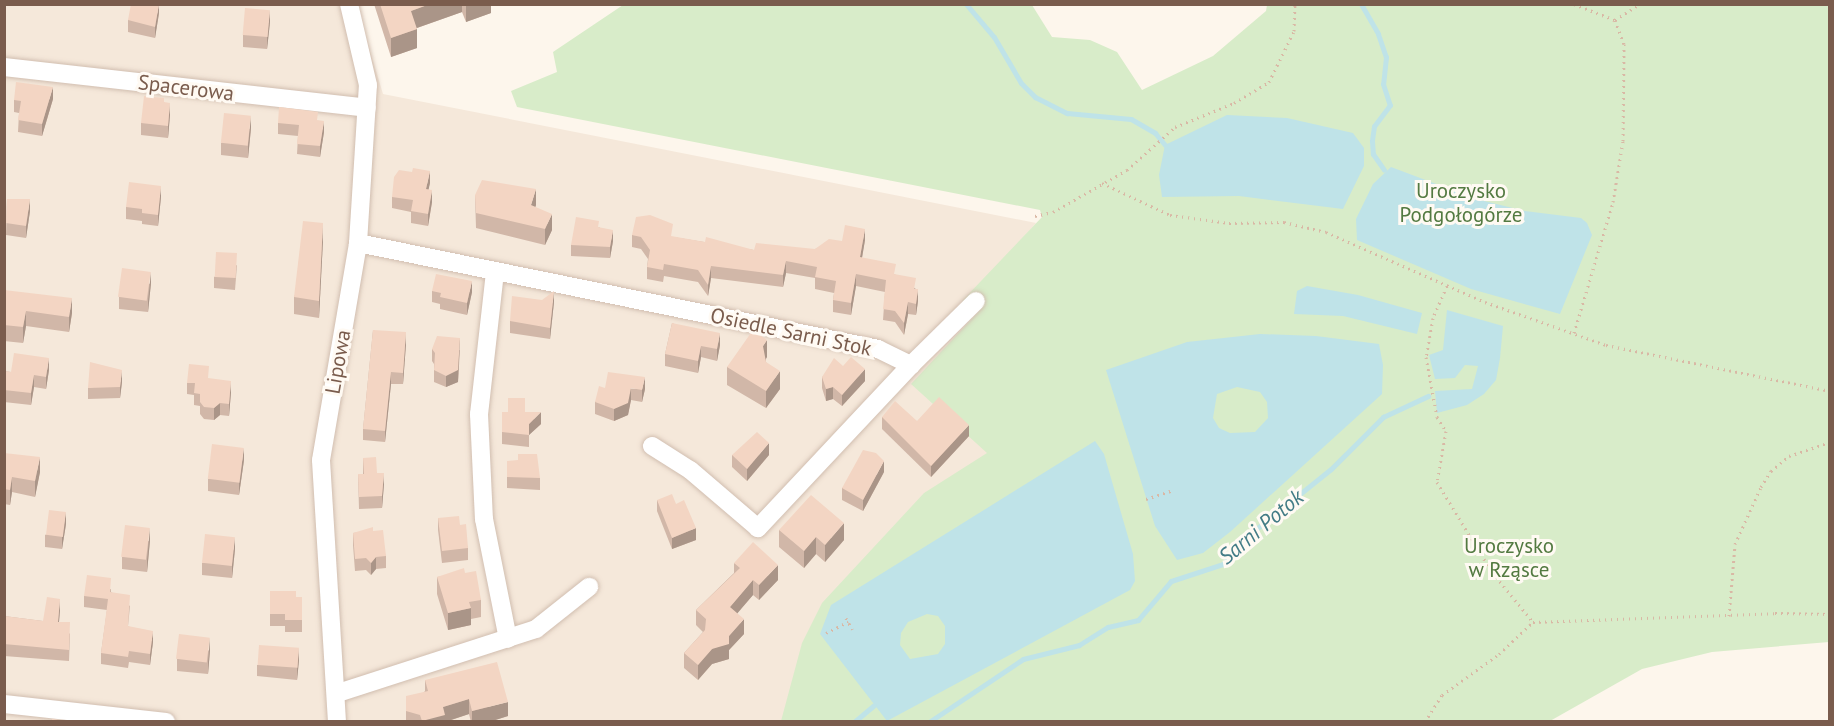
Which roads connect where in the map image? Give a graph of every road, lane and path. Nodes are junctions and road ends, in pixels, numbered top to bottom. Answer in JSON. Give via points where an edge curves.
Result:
{"nodes":[{"id":1,"x":349,"y":4,"type":"edge"},
{"id":2,"x":1295,"y":4,"type":"edge"},
{"id":3,"x":1575,"y":4,"type":"edge"},
{"id":4,"x":1640,"y":4,"type":"edge"},
{"id":5,"x":1615,"y":20,"type":"junction"},
{"id":6,"x":4,"y":67,"type":"edge"},
{"id":7,"x":367,"y":108,"type":"junction"},
{"id":8,"x":1102,"y":183,"type":"junction"},
{"id":9,"x":1035,"y":216,"type":"dead end"},
{"id":10,"x":358,"y":243,"type":"junction"},
{"id":11,"x":495,"y":272,"type":"junction"},
{"id":12,"x":1447,"y":286,"type":"junction"},
{"id":13,"x":976,"y":301,"type":"dead end"},
{"id":14,"x":1574,"y":333,"type":"junction"},
{"id":15,"x":911,"y":364,"type":"junction"},
{"id":16,"x":1830,"y":391,"type":"edge"},
{"id":17,"x":1830,"y":442,"type":"edge"},
{"id":18,"x":652,"y":446,"type":"dead end"},
{"id":19,"x":1174,"y":490,"type":"dead end"},
{"id":20,"x":1146,"y":499,"type":"dead end"},
{"id":21,"x":589,"y":587,"type":"dead end"},
{"id":22,"x":1830,"y":614,"type":"edge"},
{"id":23,"x":1729,"y":616,"type":"junction"},
{"id":24,"x":1533,"y":622,"type":"junction"},
{"id":25,"x":852,"y":629,"type":"dead end"},
{"id":26,"x":826,"y":633,"type":"dead end"},
{"id":27,"x":508,"y":639,"type":"junction"},
{"id":28,"x":338,"y":693,"type":"junction"},
{"id":29,"x":4,"y":704,"type":"edge"},
{"id":30,"x":166,"y":722,"type":"edge"},
{"id":31,"x":337,"y":722,"type":"edge"},
{"id":32,"x":1425,"y":722,"type":"edge"}],
"edges":[{"from":1,"to":7,"type":"street","name":"Lipowa","via":[[368,85]]},
{"from":2,"to":8,"type":"path","via":[[1294,31],[1269,82],[1175,127],[1127,170]]},
{"from":3,"to":5,"type":"path"},
{"from":4,"to":5,"type":"path"},
{"from":5,"to":14,"type":"path","via":[[1624,44],[1623,141],[1613,202]]},
{"from":6,"to":7,"type":"street","name":"Spacerowa"},
{"from":7,"to":10,"type":"street","name":"Lipowa"},
{"from":8,"to":9,"type":"path","via":[[1053,212]]},
{"from":8,"to":12,"type":"path","via":[[1170,215],[1229,223],[1284,222],[1326,232]]},
{"from":10,"to":11,"type":"street","name":"Osiedle Sarni Stok"},
{"from":10,"to":28,"type":"street","name":"Lipowa","via":[[321,460]]},
{"from":11,"to":15,"type":"street","name":"Osiedle Sarni Stok","via":[[878,349]]},
{"from":11,"to":27,"type":"street","via":[[479,414],[484,519]]},
{"from":12,"to":14,"type":"path"},
{"from":12,"to":24,"type":"path","via":[[1433,318],[1426,357],[1437,417],[1446,431],[1437,482],[1482,558]]},
{"from":13,"to":15,"type":"street"},
{"from":14,"to":16,"type":"path","via":[[1606,345]]},
{"from":15,"to":18,"type":"street","via":[[758,528],[690,471]]},
{"from":17,"to":23,"type":"path","via":[[1790,456],[1771,471],[1761,487],[1736,544]]},
{"from":19,"to":20,"type":"path"},
{"from":21,"to":27,"type":"street","via":[[536,629]]},
{"from":22,"to":23,"type":"path"},
{"from":23,"to":24,"type":"path"},
{"from":24,"to":32,"type":"path","via":[[1499,654],[1442,695]]},
{"from":25,"to":26,"type":"path","via":[[847,620]]},
{"from":27,"to":28,"type":"street"},
{"from":28,"to":31,"type":"street","name":"Lipowa"},
{"from":29,"to":30,"type":"street"}]}
